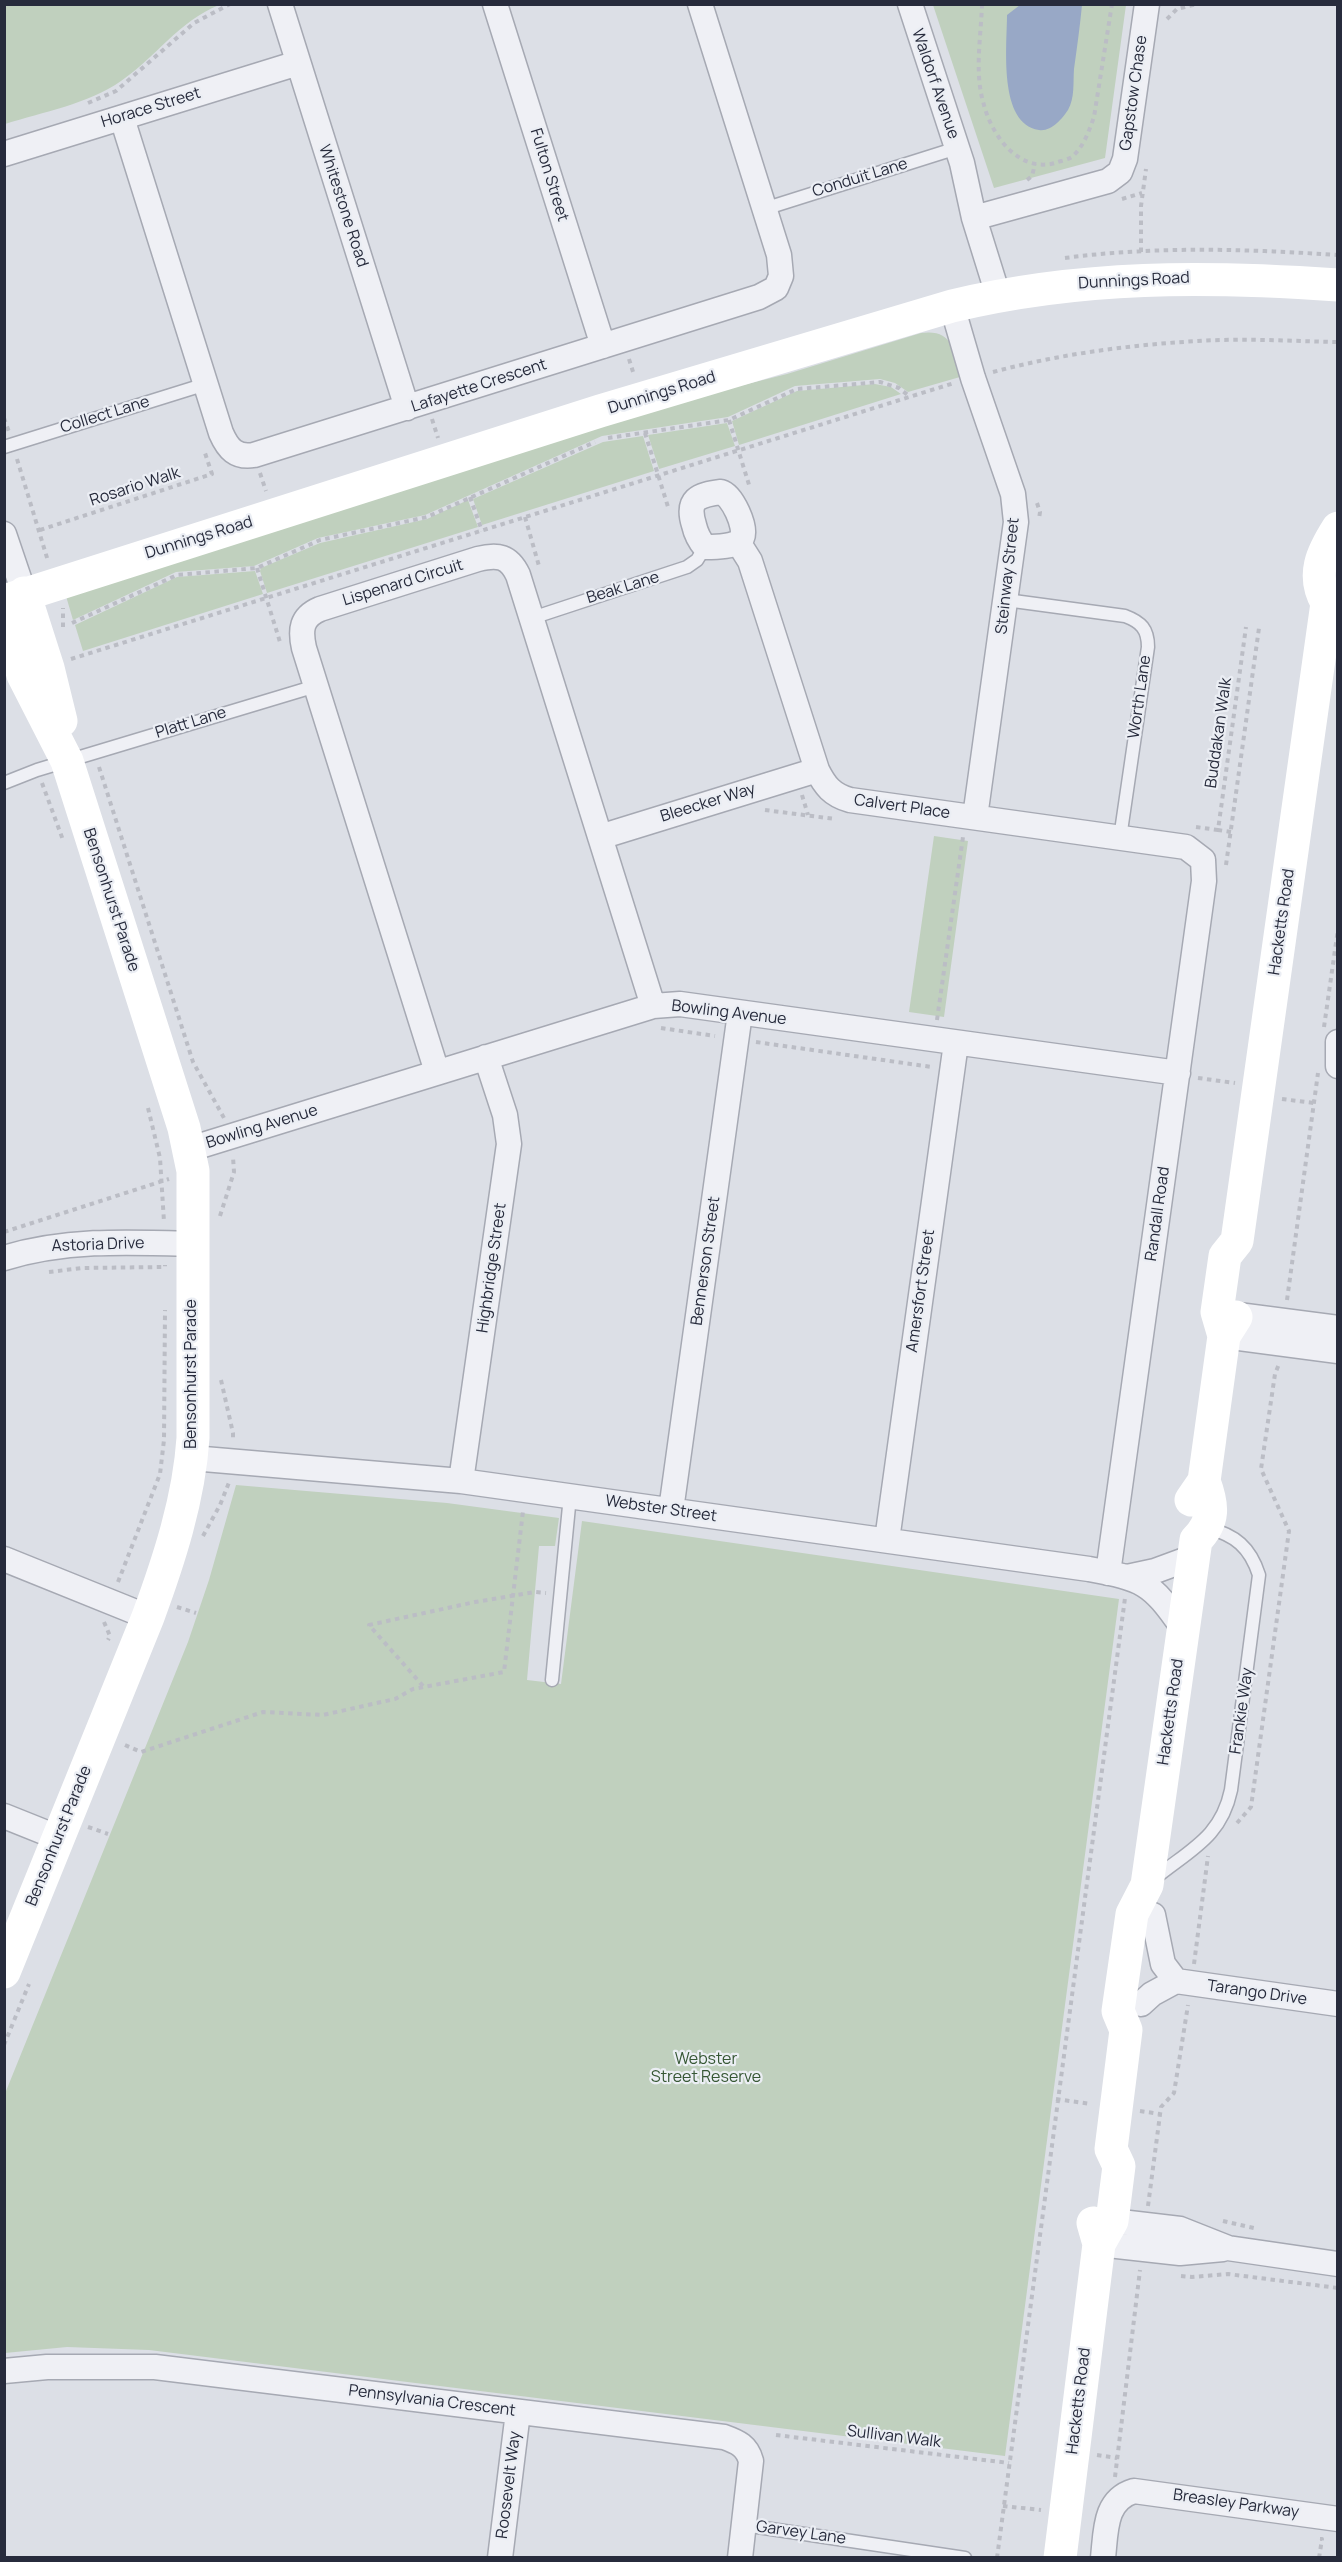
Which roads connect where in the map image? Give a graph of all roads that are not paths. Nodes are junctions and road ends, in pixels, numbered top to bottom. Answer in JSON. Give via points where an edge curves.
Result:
{"nodes":[{"id":1,"x":280,"y":4,"type":"edge"},
{"id":2,"x":495,"y":4,"type":"edge"},
{"id":3,"x":700,"y":4,"type":"edge"},
{"id":4,"x":910,"y":4,"type":"edge"},
{"id":5,"x":1147,"y":4,"type":"edge"},
{"id":6,"x":298,"y":63,"type":"junction"},
{"id":7,"x":122,"y":118,"type":"junction"},
{"id":8,"x":4,"y":154,"type":"edge"},
{"id":9,"x":960,"y":155,"type":"junction"},
{"id":10,"x":764,"y":209,"type":"junction"},
{"id":11,"x":981,"y":216,"type":"junction"},
{"id":12,"x":1338,"y":285,"type":"edge"},
{"id":13,"x":1006,"y":294,"type":"junction"},
{"id":14,"x":952,"y":306,"type":"junction"},
{"id":15,"x":603,"y":346,"type":"junction"},
{"id":16,"x":206,"y":384,"type":"junction"},
{"id":17,"x":407,"y":408,"type":"junction"},
{"id":18,"x":8,"y":446,"type":"edge"},
{"id":19,"x":1338,"y":528,"type":"edge"},
{"id":20,"x":4,"y":534,"type":"edge"},
{"id":21,"x":738,"y":542,"type":"junction"},
{"id":22,"x":705,"y":547,"type":"junction"},
{"id":23,"x":1006,"y":600,"type":"junction"},
{"id":24,"x":11,"y":601,"type":"edge"},
{"id":25,"x":1334,"y":601,"type":"edge"},
{"id":26,"x":532,"y":618,"type":"junction"},
{"id":27,"x":316,"y":686,"type":"junction"},
{"id":28,"x":66,"y":761,"type":"junction"},
{"id":29,"x":806,"y":772,"type":"junction"},
{"id":30,"x":4,"y":783,"type":"edge"},
{"id":31,"x":967,"y":827,"type":"junction"},
{"id":32,"x":600,"y":837,"type":"junction"},
{"id":33,"x":1120,"y":838,"type":"junction"},
{"id":34,"x":1201,"y":857,"type":"joint"},
{"id":35,"x":741,"y":1013,"type":"junction"},
{"id":36,"x":653,"y":1016,"type":"junction"},
{"id":37,"x":945,"y":1041,"type":"junction"},
{"id":38,"x":1338,"y":1042,"type":"edge"},
{"id":39,"x":486,"y":1057,"type":"junction"},
{"id":40,"x":1338,"y":1066,"type":"edge"},
{"id":41,"x":437,"y":1072,"type":"junction"},
{"id":42,"x":1178,"y":1073,"type":"junction"},
{"id":43,"x":192,"y":1160,"type":"junction"},
{"id":44,"x":193,"y":1238,"type":"junction"},
{"id":45,"x":4,"y":1258,"type":"edge"},
{"id":46,"x":1226,"y":1321,"type":"junction"},
{"id":47,"x":1338,"y":1328,"type":"edge"},
{"id":48,"x":1338,"y":1351,"type":"edge"},
{"id":49,"x":192,"y":1458,"type":"junction"},
{"id":50,"x":461,"y":1481,"type":"junction"},
{"id":51,"x":570,"y":1496,"type":"junction"},
{"id":52,"x":671,"y":1510,"type":"junction"},
{"id":53,"x":886,"y":1540,"type":"junction"},
{"id":54,"x":1199,"y":1542,"type":"junction"},
{"id":55,"x":4,"y":1559,"type":"edge"},
{"id":56,"x":1118,"y":1575,"type":"junction"},
{"id":57,"x":148,"y":1617,"type":"junction"},
{"id":58,"x":1182,"y":1627,"type":"junction"},
{"id":59,"x":552,"y":1680,"type":"dead end"},
{"id":60,"x":4,"y":1816,"type":"edge"},
{"id":61,"x":59,"y":1838,"type":"junction"},
{"id":62,"x":1150,"y":1900,"type":"junction"},
{"id":63,"x":4,"y":1972,"type":"edge"},
{"id":64,"x":1176,"y":1981,"type":"junction"},
{"id":65,"x":1338,"y":2004,"type":"edge"},
{"id":66,"x":1134,"y":2017,"type":"junction"},
{"id":67,"x":1101,"y":2228,"type":"junction"},
{"id":68,"x":1338,"y":2264,"type":"edge"},
{"id":69,"x":4,"y":2372,"type":"edge"},
{"id":70,"x":518,"y":2412,"type":"junction"},
{"id":71,"x":1338,"y":2519,"type":"edge"},
{"id":72,"x":744,"y":2526,"type":"junction"},
{"id":73,"x":500,"y":2558,"type":"edge"},
{"id":74,"x":740,"y":2558,"type":"edge"},
{"id":75,"x":966,"y":2558,"type":"edge"},
{"id":76,"x":1060,"y":2558,"type":"edge"},
{"id":77,"x":1103,"y":2558,"type":"edge"}],
"edges":[{"from":1,"to":6,"type":"street","name":"Whitestone Road"},
{"from":2,"to":15,"type":"street","name":"Fulton Street"},
{"from":3,"to":10,"type":"street","name":"Lafayette Crescent"},
{"from":4,"to":9,"type":"street","name":"Waldorf Avenue"},
{"from":5,"to":11,"type":"street","name":"Gapstow Chase","via":[[1120,172],[1108,181]]},
{"from":6,"to":7,"type":"street","name":"Horace Street"},
{"from":6,"to":17,"type":"street","name":"Whitestone Road"},
{"from":7,"to":8,"type":"street","name":"Horace Street"},
{"from":7,"to":16,"type":"street","name":"Lafayette Crescent"},
{"from":9,"to":10,"type":"lane","name":"Conduit Lane"},
{"from":9,"to":11,"type":"street","name":"Waldorf Avenue"},
{"from":10,"to":15,"type":"street","name":"Lafayette Crescent","via":[[782,266],[776,288],[759,297]]},
{"from":11,"to":13,"type":"street","name":"Waldorf Avenue"},
{"from":12,"to":13,"type":"street","name":"Dunnings Road","via":[[1164,278],[1079,283]]},
{"from":13,"to":14,"type":"street","name":"Dunnings Road"},
{"from":14,"to":23,"type":"street","name":"Steinway Street","via":[[970,382],[1015,508],[1016,529]]},
{"from":14,"to":24,"type":"street","name":"Dunnings Road","via":[[600,411],[60,597]]},
{"from":15,"to":17,"type":"street","name":"Lafayette Crescent"},
{"from":16,"to":17,"type":"street","name":"Lafayette Crescent","via":[[225,442],[240,456]]},
{"from":16,"to":18,"type":"lane","name":"Collect Lane"},
{"from":19,"to":25,"type":"street","name":"Hacketts Road","via":[[1323,551],[1318,588]]},
{"from":20,"to":24,"type":"street","name":"Bensonhurst Parade"},
{"from":21,"to":22,"type":"street"},
{"from":21,"to":22,"type":"street","name":"Calvert Place","via":[[743,530],[732,498],[721,492],[696,499],[691,506],[697,536]]},
{"from":21,"to":29,"type":"street","name":"Calvert Place","via":[[750,561]]},
{"from":22,"to":26,"type":"lane","name":"Beak Lane","via":[[687,567]]},
{"from":23,"to":31,"type":"street","name":"Steinway Street"},
{"from":23,"to":33,"type":"lane","name":"Worth Lane","via":[[1125,616],[1142,624],[1146,631],[1148,647]]},
{"from":24,"to":28,"type":"street","name":"Bensonhurst Parade","via":[[23,675]]},
{"from":24,"to":28,"type":"street","name":"Bensonhurst Parade","via":[[48,668],[63,729]]},
{"from":25,"to":46,"type":"street","name":"Hacketts Road","via":[[1237,1241],[1225,1256]]},
{"from":26,"to":27,"type":"street","name":"Lispenard Circuit","via":[[518,575],[508,560],[496,555],[478,559],[309,615],[302,637]]},
{"from":26,"to":32,"type":"street","name":"Lispenard Circuit"},
{"from":27,"to":28,"type":"lane","name":"Platt Lane"},
{"from":27,"to":41,"type":"street","name":"Lispenard Circuit"},
{"from":28,"to":30,"type":"lane","name":"Platt Lane"},
{"from":28,"to":43,"type":"street","name":"Bensonhurst Parade"},
{"from":29,"to":31,"type":"street","name":"Calvert Place","via":[[840,797]]},
{"from":29,"to":32,"type":"street","name":"Bleecker Way"},
{"from":31,"to":33,"type":"street","name":"Calvert Place"},
{"from":32,"to":36,"type":"street","name":"Lispenard Circuit"},
{"from":33,"to":34,"type":"street","name":"Calvert Place","via":[[1186,847]]},
{"from":34,"to":42,"type":"street","name":"Randall Road","via":[[1205,871]]},
{"from":35,"to":36,"type":"street","name":"Bowling Avenue","via":[[680,1004]]},
{"from":35,"to":37,"type":"street","name":"Bowling Avenue"},
{"from":35,"to":52,"type":"street","name":"Bennerson Street"},
{"from":36,"to":39,"type":"street","name":"Bowling Avenue"},
{"from":37,"to":42,"type":"street","name":"Bowling Avenue"},
{"from":37,"to":53,"type":"street","name":"Amersfort Street"},
{"from":38,"to":40,"type":"street"},
{"from":39,"to":41,"type":"street","name":"Bowling Avenue"},
{"from":39,"to":50,"type":"street","name":"Highbridge Street","via":[[505,1115],[509,1144]]},
{"from":41,"to":43,"type":"street","name":"Bowling Avenue"},
{"from":42,"to":56,"type":"street","name":"Randall Road"},
{"from":43,"to":44,"type":"street","name":"Bensonhurst Parade"},
{"from":44,"to":45,"type":"street","name":"Astoria Drive","via":[[72,1244]]},
{"from":44,"to":49,"type":"street","name":"Bensonhurst Parade"},
{"from":46,"to":47,"type":"street"},
{"from":46,"to":48,"type":"street"},
{"from":46,"to":54,"type":"street","name":"Hacketts Road","via":[[1204,1481],[1191,1499],[1187,1529]]},
{"from":49,"to":50,"type":"street","name":"Webster Street"},
{"from":49,"to":57,"type":"street","name":"Bensonhurst Parade"},
{"from":50,"to":51,"type":"street","name":"Webster Street"},
{"from":51,"to":52,"type":"street","name":"Webster Street"},
{"from":51,"to":59,"type":"lane"},
{"from":52,"to":53,"type":"street","name":"Webster Street"},
{"from":53,"to":56,"type":"street","name":"Webster Street"},
{"from":54,"to":56,"type":"street","name":"Webster Street","via":[[1155,1570]]},
{"from":54,"to":58,"type":"street","name":"Hacketts Road"},
{"from":54,"to":62,"type":"lane","name":"Frankie Way","via":[[1228,1533],[1243,1545],[1259,1575],[1231,1790],[1218,1825]]},
{"from":55,"to":57,"type":"street"},
{"from":56,"to":58,"type":"street","name":"Webster Street","via":[[1150,1587]]},
{"from":57,"to":61,"type":"street","name":"Bensonhurst Parade"},
{"from":58,"to":62,"type":"street","name":"Hacketts Road"},
{"from":60,"to":61,"type":"street"},
{"from":61,"to":63,"type":"street","name":"Bensonhurst Parade"},
{"from":62,"to":64,"type":"street","via":[[1163,1964]]},
{"from":62,"to":66,"type":"street","name":"Hacketts Road","via":[[1132,1914],[1118,2011]]},
{"from":64,"to":65,"type":"street","name":"Tarango Drive"},
{"from":64,"to":66,"type":"street","via":[[1152,1994]]},
{"from":66,"to":67,"type":"street","name":"Hacketts Road","via":[[1111,2149],[1099,2161]]},
{"from":67,"to":68,"type":"street","via":[[1179,2229],[1228,2248]]},
{"from":67,"to":76,"type":"street","name":"Hacketts Road"},
{"from":69,"to":70,"type":"street","name":"Pennsylvania Crescent","via":[[47,2367],[155,2367]]},
{"from":70,"to":72,"type":"street","name":"Pennsylvania Crescent","via":[[724,2437],[741,2444],[751,2461]]},
{"from":70,"to":73,"type":"street","name":"Roosevelt Way"},
{"from":71,"to":77,"type":"street","name":"Breasley Parkway","via":[[1134,2491],[1121,2496],[1111,2508]]},
{"from":72,"to":74,"type":"street","name":"Pennsylvania Crescent"},
{"from":72,"to":75,"type":"lane","name":"Garvey Lane"}]}
